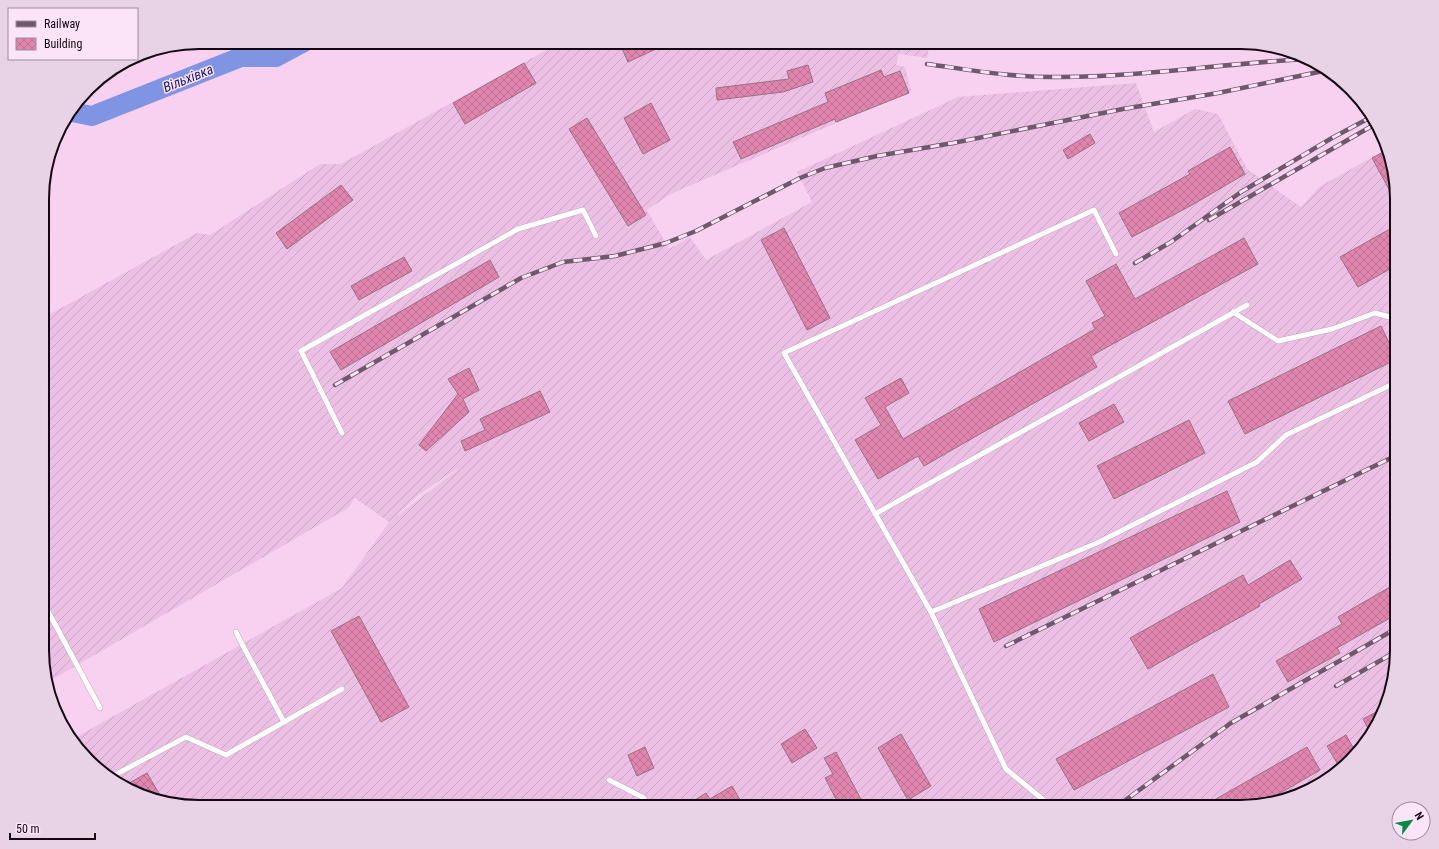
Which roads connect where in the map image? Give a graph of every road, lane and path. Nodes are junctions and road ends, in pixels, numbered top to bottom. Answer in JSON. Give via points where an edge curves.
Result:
{"nodes":[{"id":1,"x":596,"y":236,"type":"dead end"},
{"id":2,"x":1116,"y":254,"type":"dead end"},
{"id":3,"x":1247,"y":305,"type":"dead end"},
{"id":4,"x":1233,"y":312,"type":"junction"},
{"id":5,"x":1390,"y":317,"type":"edge"},
{"id":6,"x":1390,"y":385,"type":"edge"},
{"id":7,"x":342,"y":433,"type":"dead end"},
{"id":8,"x":875,"y":514,"type":"junction"},
{"id":9,"x":931,"y":612,"type":"junction"},
{"id":10,"x":49,"y":613,"type":"edge"},
{"id":11,"x":236,"y":632,"type":"dead end"},
{"id":12,"x":342,"y":689,"type":"dead end"},
{"id":13,"x":100,"y":708,"type":"dead end"},
{"id":14,"x":284,"y":722,"type":"junction"},
{"id":15,"x":115,"y":775,"type":"edge"},
{"id":16,"x":609,"y":780,"type":"dead end"},
{"id":17,"x":644,"y":800,"type":"edge"},
{"id":18,"x":1044,"y":800,"type":"edge"}],
"edges":[{"from":1,"to":7,"type":"lane","via":[[583,210],[518,229],[301,351]]},
{"from":2,"to":8,"type":"lane","via":[[1094,210],[784,354]]},
{"from":3,"to":4,"type":"lane"},
{"from":4,"to":5,"type":"lane","via":[[1278,341],[1332,329],[1375,313]]},
{"from":4,"to":8,"type":"lane"},
{"from":6,"to":9,"type":"lane","via":[[1286,435],[1257,462],[1097,543]]},
{"from":8,"to":9,"type":"lane"},
{"from":9,"to":18,"type":"lane","via":[[1006,769]]},
{"from":10,"to":13,"type":"lane"},
{"from":11,"to":14,"type":"lane"},
{"from":12,"to":14,"type":"lane"},
{"from":14,"to":15,"type":"lane","via":[[226,755],[186,737]]},
{"from":16,"to":17,"type":"lane"}]}
